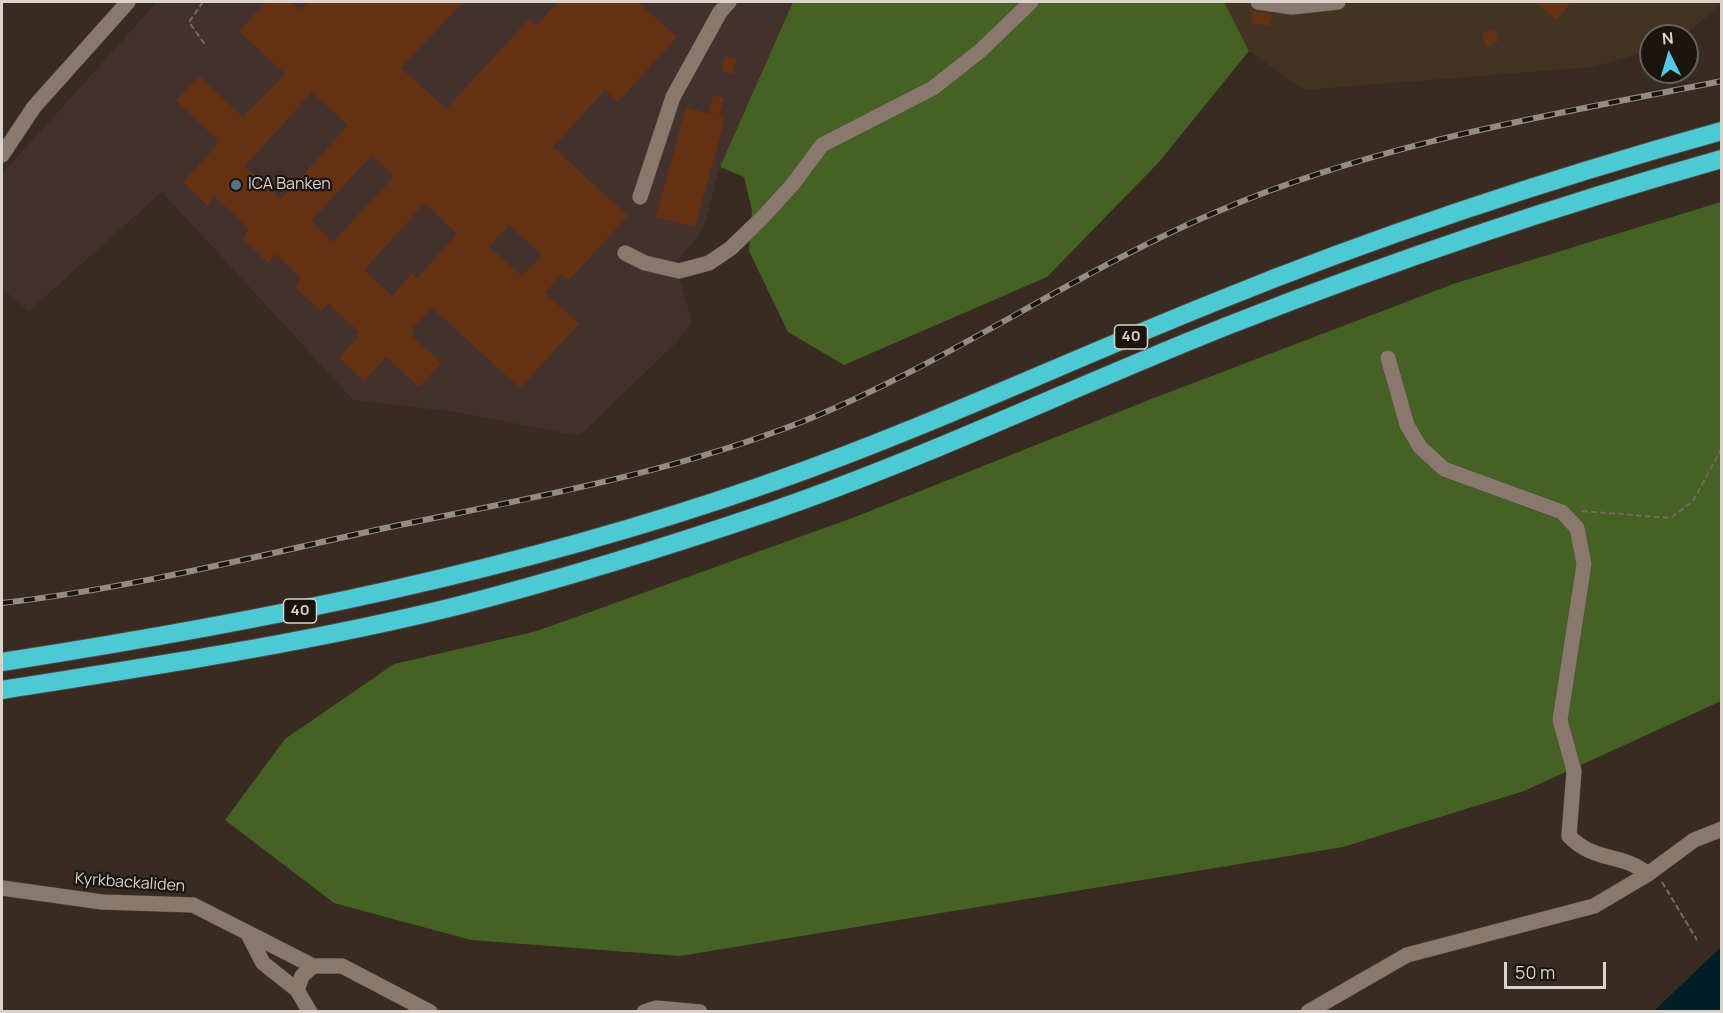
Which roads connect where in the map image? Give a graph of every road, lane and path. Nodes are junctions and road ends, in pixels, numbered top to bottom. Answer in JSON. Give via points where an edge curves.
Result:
{"nodes":[{"id":1,"x":128,"y":2,"type":"edge"},
{"id":2,"x":203,"y":2,"type":"edge"},
{"id":3,"x":729,"y":2,"type":"edge"},
{"id":4,"x":1031,"y":2,"type":"edge"},
{"id":5,"x":1258,"y":2,"type":"edge"},
{"id":6,"x":1338,"y":2,"type":"edge"},
{"id":7,"x":206,"y":46,"type":"dead end"},
{"id":8,"x":1722,"y":131,"type":"edge"},
{"id":9,"x":2,"y":155,"type":"edge"},
{"id":10,"x":1722,"y":159,"type":"edge"},
{"id":11,"x":640,"y":197,"type":"dead end"},
{"id":12,"x":624,"y":253,"type":"dead end"},
{"id":13,"x":1388,"y":358,"type":"dead end"},
{"id":14,"x":1722,"y":448,"type":"edge"},
{"id":15,"x":1569,"y":519,"type":"junction"},
{"id":16,"x":52,"y":654,"type":"junction"},
{"id":17,"x":2,"y":655,"type":"edge"},
{"id":18,"x":2,"y":662,"type":"edge"},
{"id":19,"x":114,"y":672,"type":"junction"},
{"id":20,"x":2,"y":690,"type":"edge"},
{"id":21,"x":2,"y":700,"type":"edge"},
{"id":22,"x":1722,"y":829,"type":"edge"},
{"id":23,"x":1651,"y":872,"type":"junction"},
{"id":24,"x":2,"y":888,"type":"edge"},
{"id":25,"x":249,"y":936,"type":"junction"},
{"id":26,"x":1696,"y":940,"type":"dead end"},
{"id":27,"x":313,"y":966,"type":"junction"},
{"id":28,"x":297,"y":990,"type":"junction"},
{"id":29,"x":310,"y":1011,"type":"edge"},
{"id":30,"x":430,"y":1011,"type":"edge"},
{"id":31,"x":644,"y":1011,"type":"edge"},
{"id":32,"x":700,"y":1011,"type":"edge"},
{"id":33,"x":1308,"y":1011,"type":"edge"}],
"edges":[{"from":1,"to":9,"type":"street","via":[[34,107]]},
{"from":2,"to":7,"type":"path","via":[[189,22]]},
{"from":3,"to":11,"type":"street","via":[[673,97]]},
{"from":4,"to":12,"type":"street","via":[[980,51],[933,88],[822,145],[762,218],[709,263],[679,271]]},
{"from":5,"to":6,"type":"street","via":[[1293,7]]},
{"from":8,"to":16,"type":"highway","number":"40","via":[[1547,181],[1378,239],[1215,302],[894,436],[642,526],[444,580],[292,613]]},
{"from":10,"to":19,"type":"highway","number":"40","via":[[1525,217],[1389,265],[1228,325],[904,463],[649,551],[400,619]]},
{"from":13,"to":15,"type":"street","via":[[1407,425],[1420,447],[1444,469],[1562,512]]},
{"from":14,"to":15,"type":"path","via":[[1693,501],[1671,518],[1580,511]]},
{"from":15,"to":23,"type":"street","via":[[1577,528],[1584,564],[1560,720],[1574,771],[1569,836],[1592,854]]},
{"from":16,"to":17,"type":"highway"},
{"from":16,"to":18,"type":"highway","number":"40"},
{"from":19,"to":20,"type":"highway","number":"40"},
{"from":19,"to":21,"type":"highway"},
{"from":22,"to":23,"type":"street","via":[[1694,840]]},
{"from":23,"to":26,"type":"path","via":[[1683,914]]},
{"from":23,"to":33,"type":"street","via":[[1594,906],[1407,955]]},
{"from":24,"to":25,"type":"street","name":"Kyrkbackaliden","via":[[102,902],[193,905]]},
{"from":25,"to":27,"type":"street","name":"Kyrkbackaliden"},
{"from":25,"to":28,"type":"street","via":[[263,963]]},
{"from":27,"to":28,"type":"street","via":[[302,976]]},
{"from":27,"to":30,"type":"street","via":[[342,966]]},
{"from":28,"to":29,"type":"street"},
{"from":31,"to":32,"type":"street"}]}
